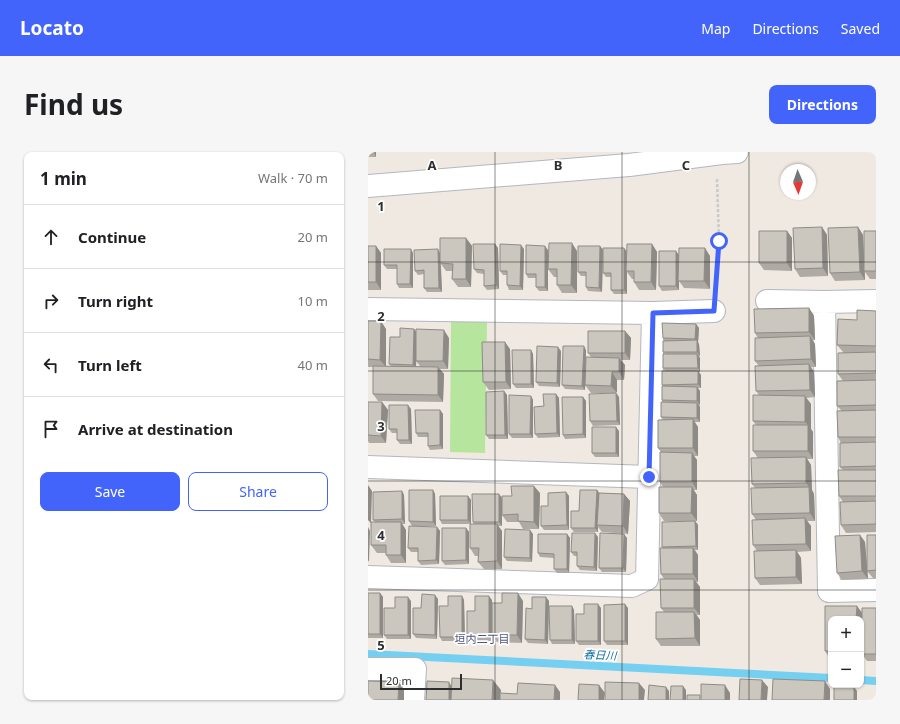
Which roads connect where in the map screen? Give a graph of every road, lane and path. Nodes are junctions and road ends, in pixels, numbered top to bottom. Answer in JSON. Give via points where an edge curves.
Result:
{"nodes":[{"id":1,"x":737,"y":152,"type":"edge"},
{"id":2,"x":717,"y":171,"type":"dead end"},
{"id":3,"x":368,"y":186,"type":"edge"},
{"id":4,"x":767,"y":301,"type":"dead end"},
{"id":5,"x":876,"y":301,"type":"edge"},
{"id":6,"x":824,"y":302,"type":"junction"},
{"id":7,"x":368,"y":309,"type":"edge"},
{"id":8,"x":714,"y":311,"type":"joint"},
{"id":9,"x":653,"y":313,"type":"junction"},
{"id":10,"x":368,"y":467,"type":"edge"},
{"id":11,"x":649,"y":477,"type":"junction"},
{"id":12,"x":368,"y":577,"type":"edge"},
{"id":13,"x":876,"y":590,"type":"edge"},
{"id":14,"x":368,"y":668,"type":"edge"},
{"id":15,"x":413,"y":700,"type":"edge"}],
"edges":[{"from":1,"to":3,"type":"street","via":[[628,165]]},
{"from":2,"to":8,"type":"path","via":[[719,241]]},
{"from":4,"to":6,"type":"street"},
{"from":5,"to":6,"type":"street"},
{"from":6,"to":13,"type":"street","via":[[828,591]]},
{"from":7,"to":9,"type":"street"},
{"from":8,"to":9,"type":"street"},
{"from":9,"to":11,"type":"street"},
{"from":10,"to":11,"type":"street"},
{"from":11,"to":12,"type":"street","via":[[647,579],[632,586]]},
{"from":14,"to":15,"type":"street","via":[[415,669]]}]}
